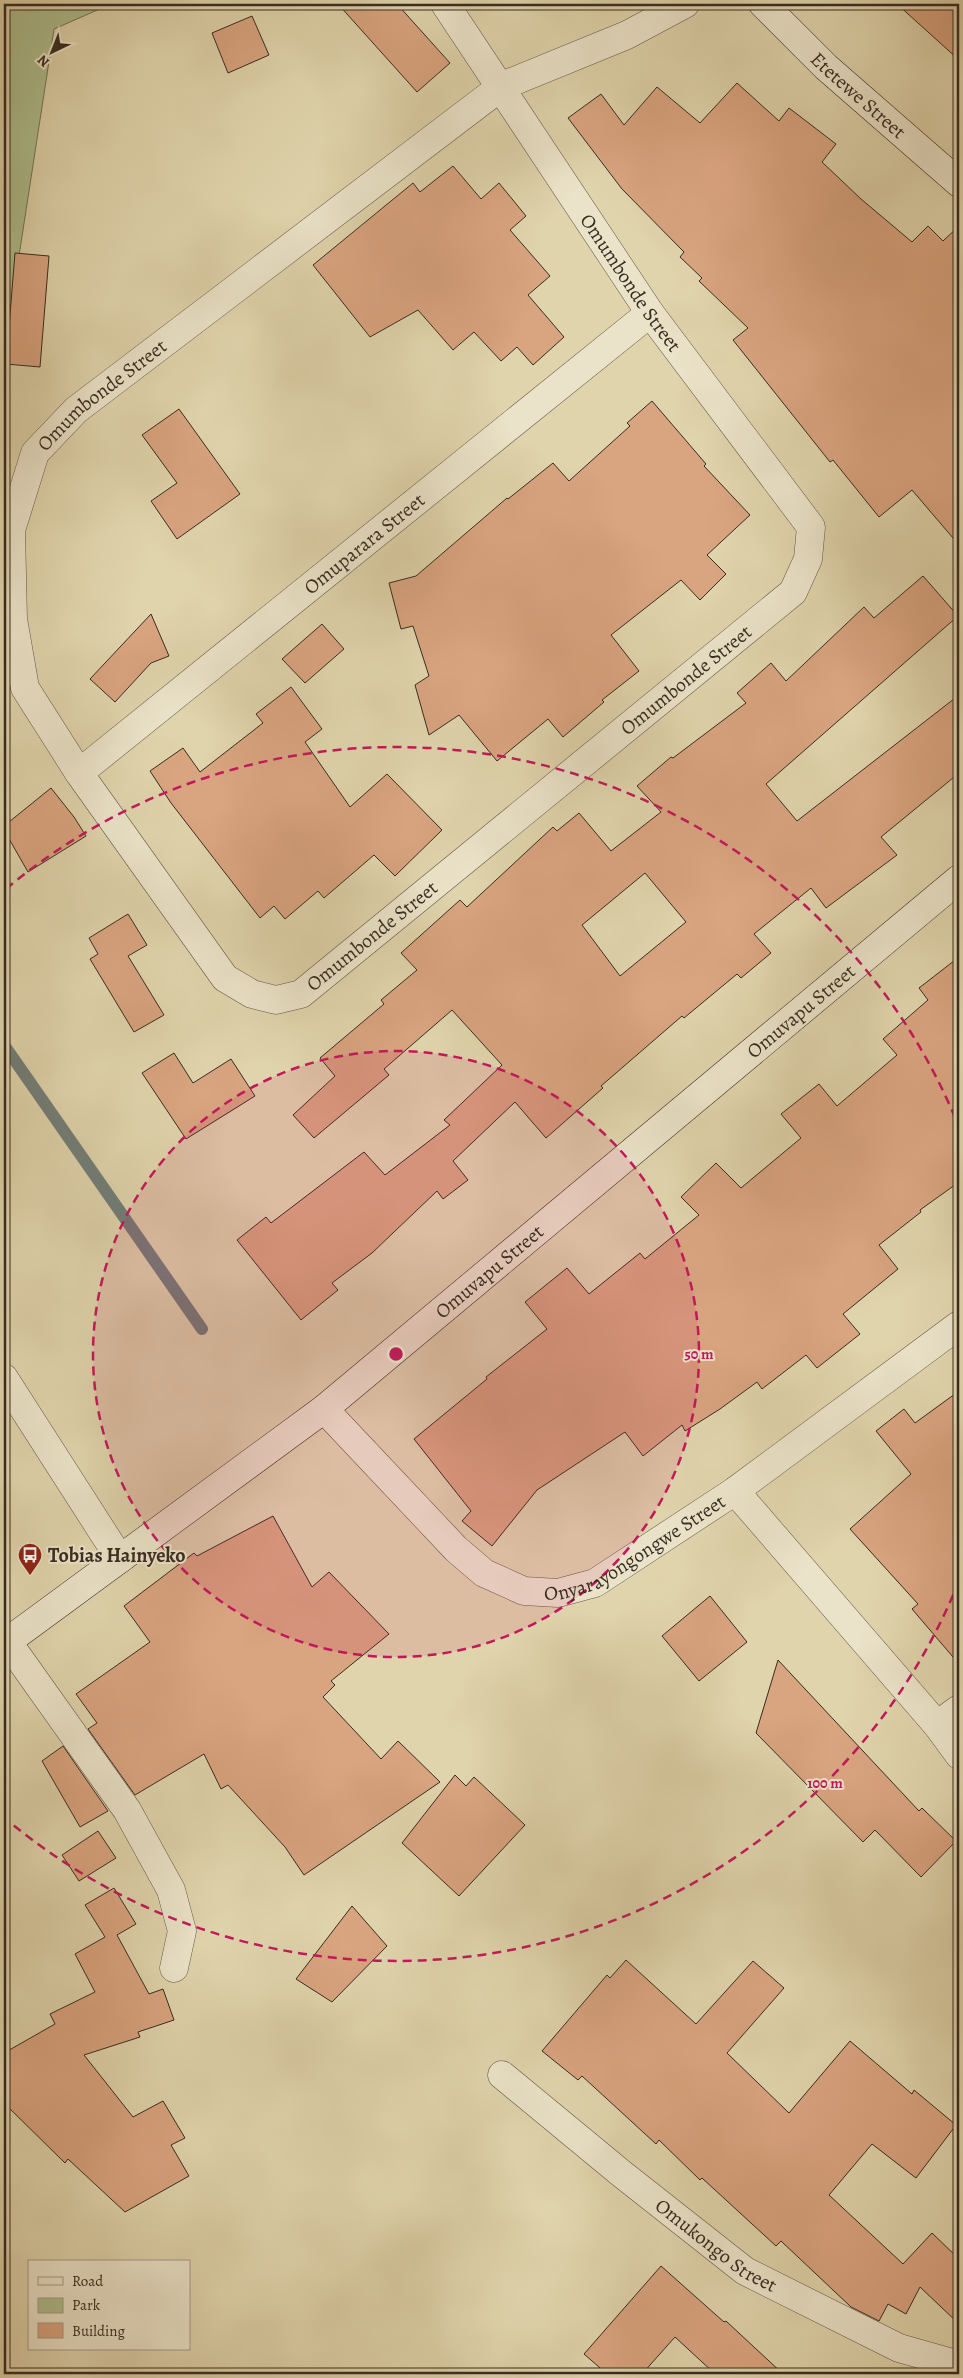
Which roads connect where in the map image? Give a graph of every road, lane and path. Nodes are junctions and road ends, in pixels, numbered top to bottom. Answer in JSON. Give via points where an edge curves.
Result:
{"nodes":[{"id":1,"x":446,"y":4,"type":"edge"},
{"id":2,"x":685,"y":4,"type":"edge"},
{"id":3,"x":763,"y":4,"type":"edge"},
{"id":4,"x":502,"y":86,"type":"junction"},
{"id":5,"x":959,"y":183,"type":"edge"},
{"id":6,"x":650,"y":313,"type":"junction"},
{"id":7,"x":79,"y":773,"type":"junction"},
{"id":8,"x":959,"y":879,"type":"edge"},
{"id":9,"x":959,"y":1325,"type":"edge"},
{"id":10,"x":4,"y":1378,"type":"edge"},
{"id":11,"x":324,"y":1409,"type":"junction"},
{"id":12,"x":735,"y":1491,"type":"junction"},
{"id":13,"x":120,"y":1560,"type":"junction"},
{"id":14,"x":5,"y":1642,"type":"edge"},
{"id":15,"x":959,"y":1709,"type":"edge"},
{"id":16,"x":937,"y":1726,"type":"junction"},
{"id":17,"x":959,"y":1754,"type":"edge"},
{"id":18,"x":174,"y":1968,"type":"dead end"},
{"id":19,"x":502,"y":2075,"type":"dead end"},
{"id":20,"x":959,"y":2365,"type":"edge"}],
"edges":[{"from":1,"to":4,"type":"street"},
{"from":2,"to":4,"type":"street","name":"Omumbonde Street","via":[[627,35]]},
{"from":3,"to":5,"type":"street","name":"Etetewe Street","via":[[826,67]]},
{"from":4,"to":6,"type":"street","name":"Omumbonde Street"},
{"from":4,"to":7,"type":"street","name":"Omumbonde Street","via":[[76,410],[35,453],[11,530],[13,619],[25,688]]},
{"from":6,"to":7,"type":"street","name":"Omuparara Street"},
{"from":6,"to":7,"type":"street","name":"Omumbonde Street","via":[[811,527],[808,559],[793,592],[301,994],[276,1000],[252,994],[225,978]]},
{"from":8,"to":11,"type":"street","name":"Omuvapu Street"},
{"from":9,"to":12,"type":"street","name":"Onyarayongongwe Street"},
{"from":10,"to":13,"type":"street"},
{"from":11,"to":12,"type":"street","name":"Onyarayongongwe Street","via":[[456,1549],[484,1573],[524,1590],[558,1593],[595,1583]]},
{"from":11,"to":13,"type":"street","name":"Omuvapu Street"},
{"from":12,"to":16,"type":"street"},
{"from":13,"to":14,"type":"street","name":"Omuvapu Street"},
{"from":14,"to":18,"type":"street","via":[[127,1810],[171,1890],[182,1931]]},
{"from":15,"to":16,"type":"street"},
{"from":16,"to":17,"type":"street"},
{"from":19,"to":20,"type":"street","name":"Omukongo Street","via":[[745,2271],[899,2348]]}]}
